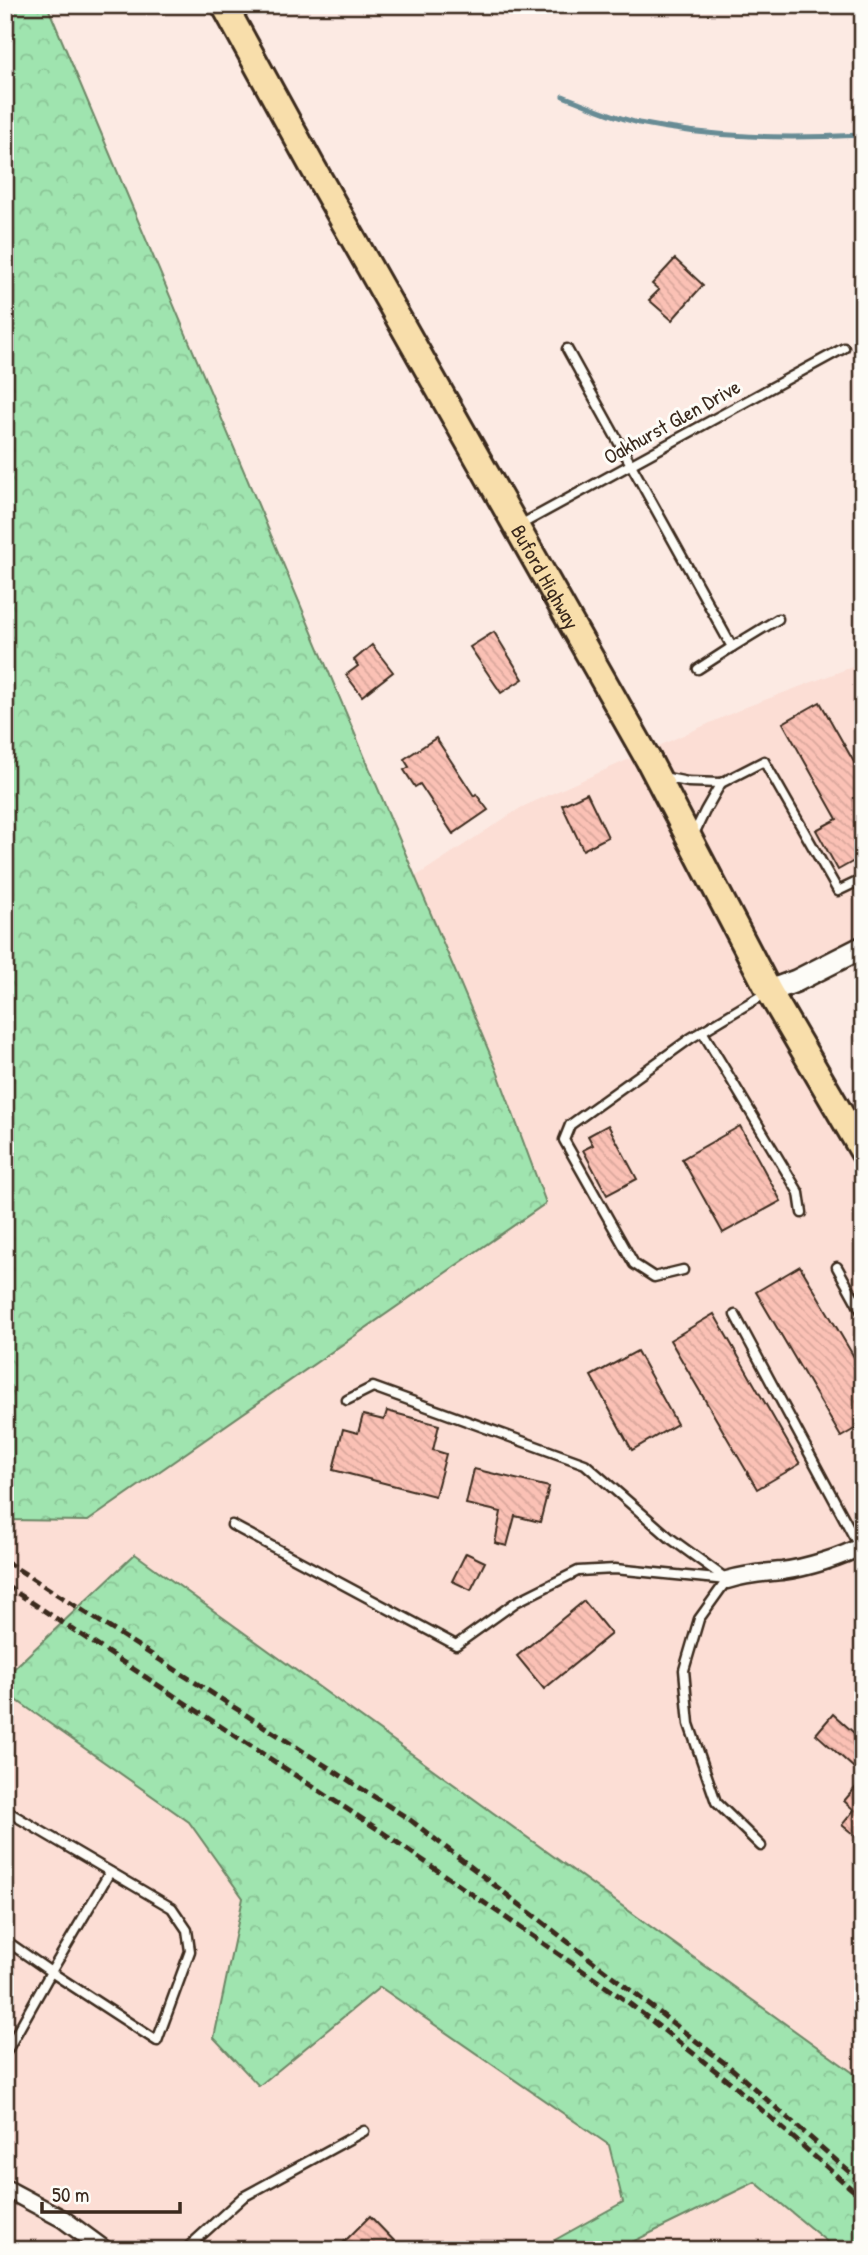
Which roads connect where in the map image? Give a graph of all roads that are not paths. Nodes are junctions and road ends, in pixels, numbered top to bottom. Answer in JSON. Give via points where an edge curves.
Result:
{"nodes":[{"id":1,"x":224,"y":5,"type":"edge"},
{"id":2,"x":844,"y":348,"type":"dead end"},
{"id":3,"x":567,"y":349,"type":"dead end"},
{"id":4,"x":632,"y":464,"type":"junction"},
{"id":5,"x":518,"y":527,"type":"junction"},
{"id":6,"x":778,"y":619,"type":"dead end"},
{"id":7,"x":732,"y":647,"type":"junction"},
{"id":8,"x":698,"y":669,"type":"dead end"},
{"id":9,"x":657,"y":776,"type":"junction"},
{"id":10,"x":721,"y":783,"type":"junction"},
{"id":11,"x":691,"y":841,"type":"junction"},
{"id":12,"x":863,"y":879,"type":"edge"},
{"id":13,"x":863,"y":947,"type":"edge"},
{"id":14,"x":769,"y":991,"type":"junction"},
{"id":15,"x":702,"y":1031,"type":"junction"},
{"id":16,"x":863,"y":1152,"type":"edge"},
{"id":17,"x":802,"y":1213,"type":"dead end"},
{"id":18,"x":837,"y":1267,"type":"dead end"},
{"id":19,"x":683,"y":1270,"type":"dead end"},
{"id":20,"x":863,"y":1314,"type":"edge"},
{"id":21,"x":735,"y":1315,"type":"dead end"},
{"id":22,"x":347,"y":1400,"type":"dead end"},
{"id":23,"x":232,"y":1525,"type":"dead end"},
{"id":24,"x":861,"y":1546,"type":"edge"},
{"id":25,"x":727,"y":1580,"type":"junction"},
{"id":26,"x":5,"y":1810,"type":"edge"},
{"id":27,"x":761,"y":1846,"type":"dead end"},
{"id":28,"x":110,"y":1872,"type":"junction"},
{"id":29,"x":5,"y":1940,"type":"edge"},
{"id":30,"x":51,"y":1972,"type":"junction"},
{"id":31,"x":5,"y":2054,"type":"edge"},
{"id":32,"x":364,"y":2131,"type":"dead end"},
{"id":33,"x":5,"y":2188,"type":"edge"},
{"id":34,"x":106,"y":2250,"type":"edge"},
{"id":35,"x":185,"y":2250,"type":"edge"}],
"edges":[{"from":1,"to":5,"type":"main road","name":"Buford Highway"},
{"from":2,"to":4,"type":"lane","name":"Oakhurst Glen Drive"},
{"from":3,"to":4,"type":"lane"},
{"from":4,"to":5,"type":"lane","name":"Oakhurst Glen Drive"},
{"from":4,"to":7,"type":"lane"},
{"from":5,"to":9,"type":"main road","name":"Buford Highway"},
{"from":6,"to":7,"type":"lane"},
{"from":7,"to":8,"type":"lane"},
{"from":9,"to":10,"type":"lane"},
{"from":9,"to":11,"type":"main road","name":"Buford Highway"},
{"from":10,"to":11,"type":"lane"},
{"from":10,"to":12,"type":"lane","via":[[764,761],[838,891]]},
{"from":11,"to":14,"type":"main road","name":"Buford Highway"},
{"from":13,"to":14,"type":"street"},
{"from":14,"to":15,"type":"lane"},
{"from":14,"to":16,"type":"main road","name":"Buford Highway"},
{"from":15,"to":17,"type":"lane","via":[[799,1193]]},
{"from":15,"to":19,"type":"lane","via":[[570,1125],[564,1140],[634,1264],[654,1277]]},
{"from":18,"to":20,"type":"lane"},
{"from":21,"to":24,"type":"lane"},
{"from":22,"to":25,"type":"lane","via":[[373,1387],[585,1464],[670,1538]]},
{"from":23,"to":25,"type":"lane","via":[[456,1645],[516,1602],[578,1571],[615,1569]]},
{"from":24,"to":25,"type":"street","via":[[785,1571],[748,1573]]},
{"from":25,"to":27,"type":"lane","via":[[699,1619],[684,1670],[689,1724],[716,1802]]},
{"from":26,"to":28,"type":"lane"},
{"from":28,"to":30,"type":"lane"},
{"from":28,"to":30,"type":"lane","via":[[172,1908],[187,1930],[190,1951],[158,2041]]},
{"from":29,"to":30,"type":"lane"},
{"from":30,"to":31,"type":"lane"},
{"from":32,"to":35,"type":"lane","via":[[243,2197]]},
{"from":33,"to":34,"type":"street"}]}
